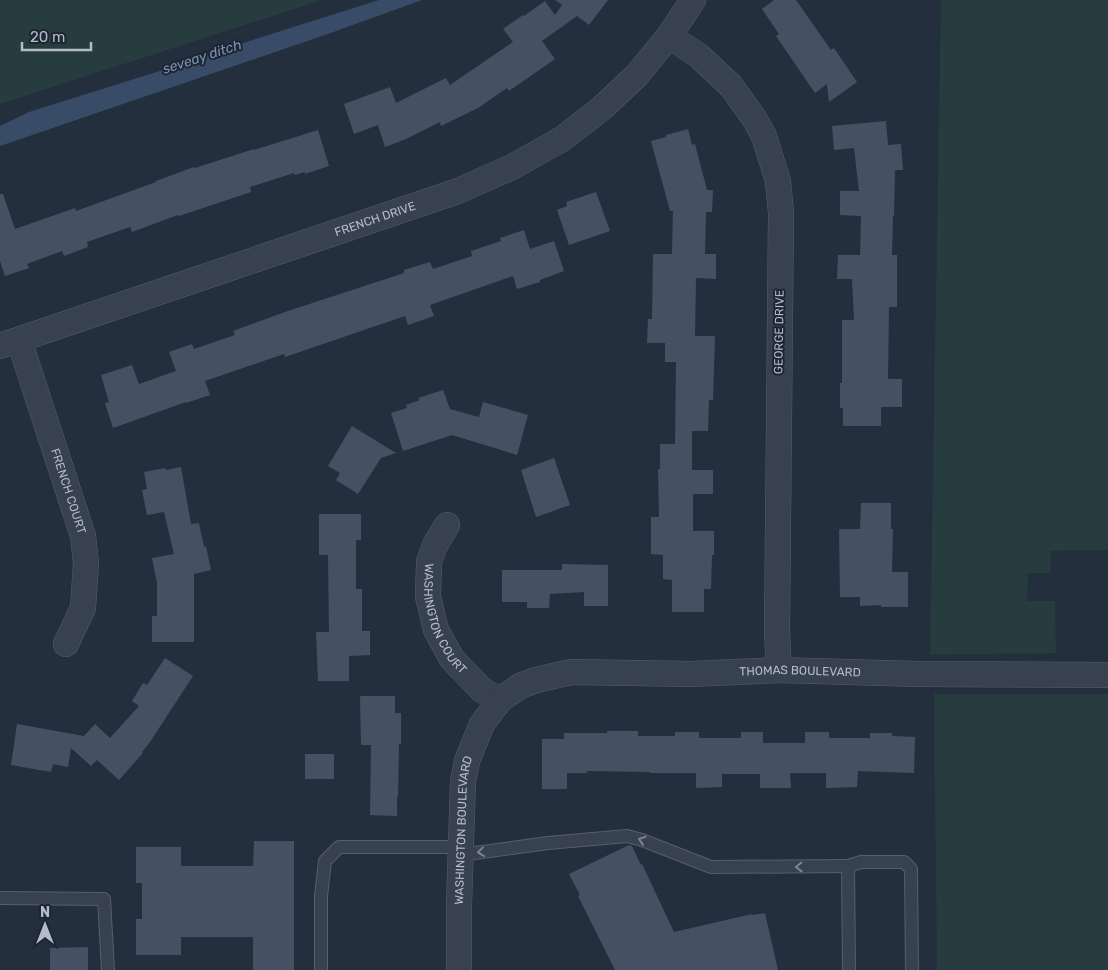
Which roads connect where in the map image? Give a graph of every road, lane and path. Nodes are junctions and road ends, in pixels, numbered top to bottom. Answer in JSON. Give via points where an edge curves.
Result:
{"nodes":[{"id":1,"x":693,"y":0,"type":"edge"},
{"id":2,"x":670,"y":36,"type":"junction"},
{"id":3,"x":9,"y":343,"type":"edge"},
{"id":4,"x":447,"y":524,"type":"dead end"},
{"id":5,"x":66,"y":644,"type":"dead end"},
{"id":6,"x":778,"y":670,"type":"junction"},
{"id":7,"x":1108,"y":675,"type":"edge"},
{"id":8,"x":500,"y":700,"type":"junction"},
{"id":9,"x":461,"y":851,"type":"junction"},
{"id":10,"x":848,"y":866,"type":"junction"},
{"id":11,"x":0,"y":898,"type":"edge"},
{"id":12,"x":108,"y":970,"type":"edge"},
{"id":13,"x":321,"y":970,"type":"edge"},
{"id":14,"x":459,"y":970,"type":"edge"},
{"id":15,"x":849,"y":970,"type":"edge"},
{"id":16,"x":912,"y":970,"type":"edge"}],
"edges":[{"from":1,"to":2,"type":"street","name":"FRENCH DRIVE"},
{"from":2,"to":3,"type":"street","name":"FRENCH DRIVE","via":[[637,75],[602,108],[562,139],[514,166],[458,191]]},
{"from":2,"to":6,"type":"street","name":"GEORGE DRIVE","via":[[699,56],[732,86],[764,136],[778,181]]},
{"from":3,"to":5,"type":"street","name":"FRENCH COURT","via":[[83,536],[86,563],[83,608]]},
{"from":4,"to":8,"type":"street","name":"WASHINGTON COURT","via":[[429,562],[428,597],[436,630],[452,659],[482,690]]},
{"from":6,"to":7,"type":"street","name":"THOMAS BOULEVARD"},
{"from":6,"to":8,"type":"street","name":"THOMAS BOULEVARD","via":[[692,674],[571,672],[520,686]]},
{"from":8,"to":9,"type":"street","name":"WASHINGTON BOULEVARD","via":[[482,724],[467,761],[463,782]]},
{"from":10,"to":9,"type":"lane","one_way":true,"via":[[711,868],[627,836]]},
{"from":9,"to":13,"type":"lane","via":[[339,847],[325,861],[321,896]]},
{"from":9,"to":14,"type":"street","name":"WASHINGTON BOULEVARD"},
{"from":10,"to":15,"type":"lane"},
{"from":10,"to":16,"type":"lane","via":[[861,862],[904,862],[911,869]]},
{"from":11,"to":12,"type":"lane","via":[[104,899]]}]}
